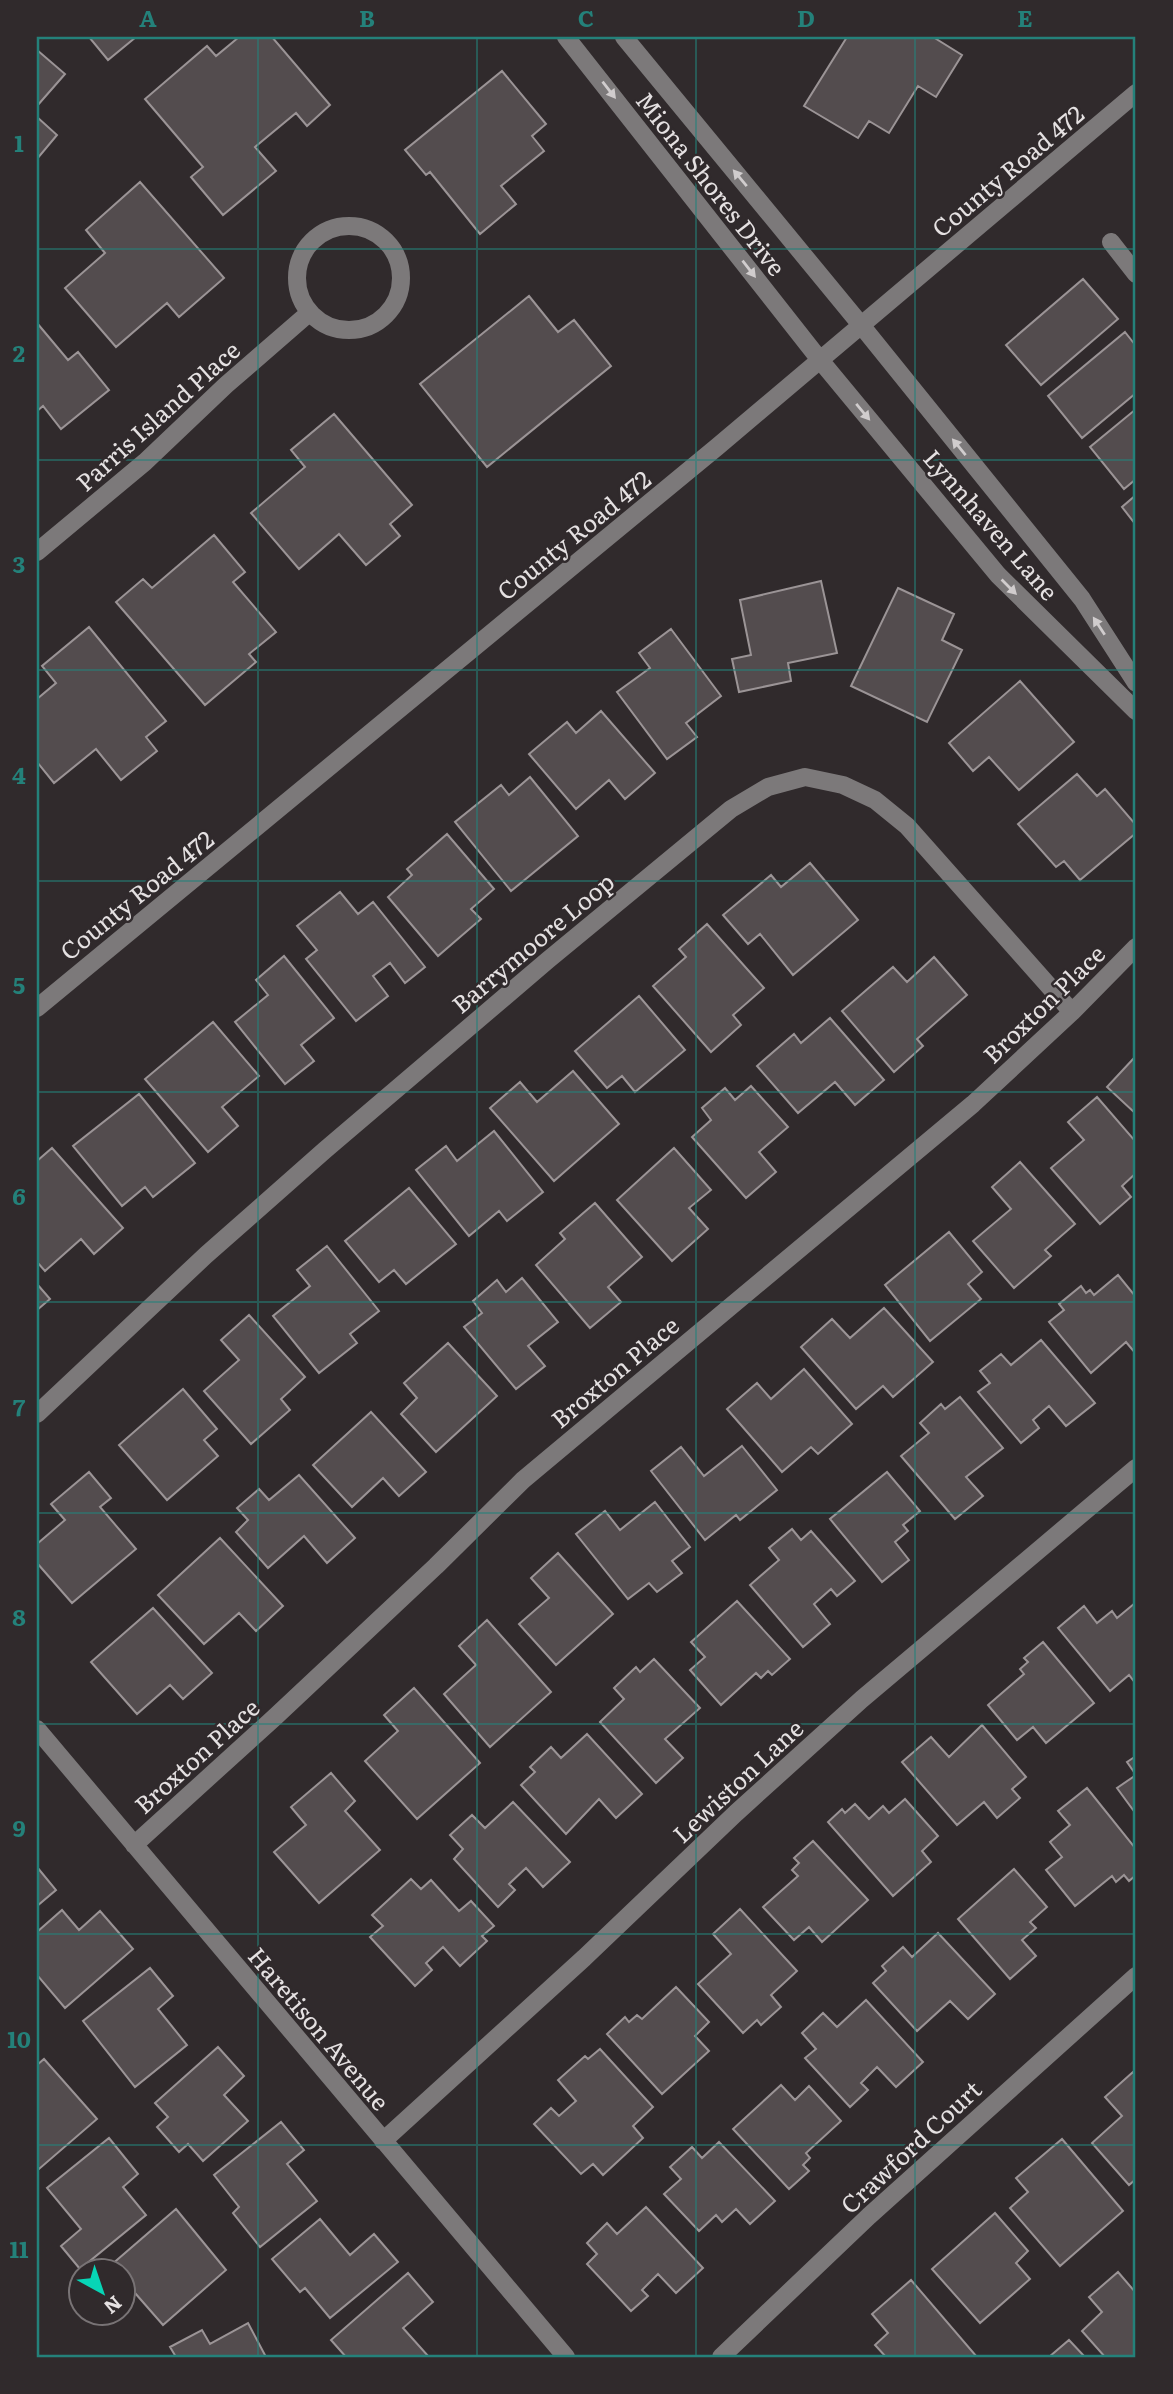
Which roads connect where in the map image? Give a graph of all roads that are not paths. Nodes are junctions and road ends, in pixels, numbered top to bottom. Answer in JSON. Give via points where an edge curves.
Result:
{"nodes":[{"id":1,"x":566,"y":37,"type":"edge"},
{"id":2,"x":624,"y":37,"type":"edge"},
{"id":3,"x":1136,"y":93,"type":"edge"},
{"id":4,"x":1111,"y":242,"type":"dead end"},
{"id":5,"x":1136,"y":274,"type":"edge"},
{"id":6,"x":309,"y":313,"type":"junction"},
{"id":7,"x":861,"y":325,"type":"junction"},
{"id":8,"x":820,"y":360,"type":"junction"},
{"id":9,"x":37,"y":552,"type":"edge"},
{"id":10,"x":1136,"y":683,"type":"edge"},
{"id":11,"x":1136,"y":711,"type":"edge"},
{"id":12,"x":1136,"y":947,"type":"edge"},
{"id":13,"x":37,"y":1007,"type":"edge"},
{"id":14,"x":1072,"y":1012,"type":"junction"},
{"id":15,"x":37,"y":1414,"type":"edge"},
{"id":16,"x":1136,"y":1468,"type":"edge"},
{"id":17,"x":37,"y":1729,"type":"edge"},
{"id":18,"x":134,"y":1845,"type":"junction"},
{"id":19,"x":1136,"y":1976,"type":"edge"},
{"id":20,"x":383,"y":2141,"type":"junction"},
{"id":21,"x":566,"y":2357,"type":"edge"},
{"id":22,"x":721,"y":2357,"type":"edge"}],
"edges":[{"from":1,"to":8,"type":"street","name":"Miona Shores Drive","one_way":true},
{"from":7,"to":2,"type":"street","name":"Miona Shores Drive","one_way":true},
{"from":3,"to":7,"type":"street","name":"County Road 472"},
{"from":4,"to":5,"type":"street"},
{"from":6,"to":6,"type":"street","via":[[296,287],[296,273],[307,246],[317,236],[330,229],[359,226],[385,239],[400,266],[401,282],[391,310],[380,321],[351,331],[335,329]]},
{"from":6,"to":9,"type":"street","name":"Parris Island Place","via":[[145,462]]},
{"from":7,"to":8,"type":"street","name":"County Road 472"},
{"from":10,"to":7,"type":"street","name":"Lynnhaven Lane","one_way":true,"via":[[1082,598]]},
{"from":8,"to":11,"type":"street","name":"Lynnhaven Lane","one_way":true,"via":[[998,575]]},
{"from":8,"to":13,"type":"street","name":"County Road 472"},
{"from":12,"to":14,"type":"street","name":"Broxton Place"},
{"from":14,"to":15,"type":"street","name":"Barrymoore Loop","via":[[907,826],[875,800],[843,785],[805,777],[768,787],[731,809],[325,1150]]},
{"from":14,"to":18,"type":"street","name":"Broxton Place","via":[[973,1104],[523,1480]]},
{"from":16,"to":20,"type":"street","name":"Lewiston Lane","via":[[852,1707]]},
{"from":17,"to":18,"type":"street","name":"Haretison Avenue"},
{"from":18,"to":20,"type":"street","name":"Haretison Avenue"},
{"from":19,"to":22,"type":"street","name":"Crawford Court","via":[[869,2216]]},
{"from":20,"to":21,"type":"street","name":"Haretison Avenue"}]}
